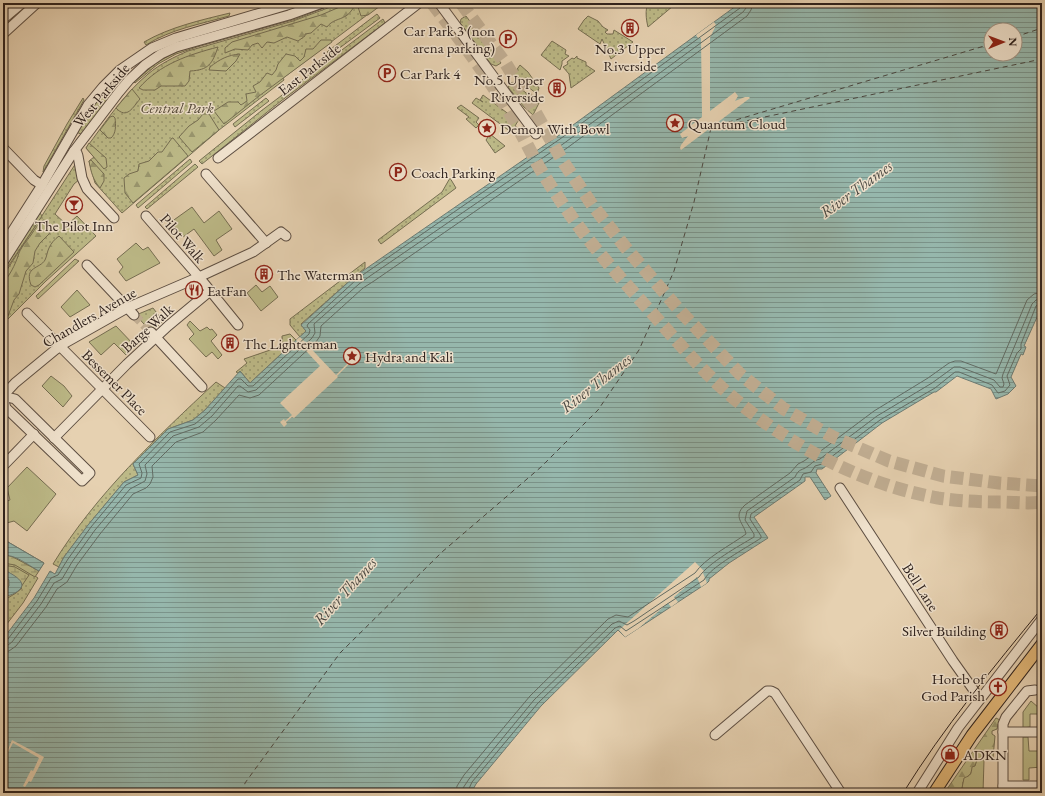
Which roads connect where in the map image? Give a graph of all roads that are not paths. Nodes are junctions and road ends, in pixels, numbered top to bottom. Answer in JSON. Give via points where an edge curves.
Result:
{"nodes":[{"id":1,"x":22,"y":3,"type":"edge"},
{"id":2,"x":37,"y":3,"type":"edge"},
{"id":3,"x":294,"y":3,"type":"edge"},
{"id":4,"x":322,"y":3,"type":"edge"},
{"id":5,"x":419,"y":3,"type":"edge"},
{"id":6,"x":438,"y":3,"type":"edge"},
{"id":7,"x":3,"y":19,"type":"edge"},
{"id":8,"x":3,"y":34,"type":"edge"},
{"id":9,"x":536,"y":134,"type":"dead end"},
{"id":10,"x":3,"y":148,"type":"edge"},
{"id":11,"x":59,"y":155,"type":"junction"},
{"id":12,"x":76,"y":155,"type":"junction"},
{"id":13,"x":218,"y":158,"type":"dead end"},
{"id":14,"x":206,"y":174,"type":"dead end"},
{"id":15,"x":42,"y":185,"type":"junction"},
{"id":16,"x":146,"y":216,"type":"dead end"},
{"id":17,"x":114,"y":218,"type":"dead end"},
{"id":18,"x":284,"y":234,"type":"dead end"},
{"id":19,"x":266,"y":243,"type":"junction"},
{"id":20,"x":3,"y":246,"type":"edge"},
{"id":21,"x":3,"y":262,"type":"edge"},
{"id":22,"x":87,"y":265,"type":"dead end"},
{"id":23,"x":199,"y":277,"type":"junction"},
{"id":24,"x":210,"y":291,"type":"junction"},
{"id":25,"x":127,"y":308,"type":"junction"},
{"id":26,"x":27,"y":313,"type":"dead end"},
{"id":27,"x":134,"y":315,"type":"tunnel mouth"},
{"id":28,"x":238,"y":325,"type":"dead end"},
{"id":29,"x":154,"y":335,"type":"junction"},
{"id":30,"x":60,"y":346,"type":"junction"},
{"id":31,"x":202,"y":387,"type":"dead end"},
{"id":32,"x":103,"y":389,"type":"junction"},
{"id":33,"x":3,"y":397,"type":"edge"},
{"id":34,"x":34,"y":434,"type":"junction"},
{"id":35,"x":150,"y":437,"type":"dead end"},
{"id":36,"x":54,"y":438,"type":"junction"},
{"id":37,"x":3,"y":466,"type":"edge"},
{"id":38,"x":840,"y":488,"type":"dead end"},
{"id":39,"x":1042,"y":619,"type":"edge"},
{"id":40,"x":1042,"y":644,"type":"edge"},
{"id":41,"x":1035,"y":690,"type":"dead end"},
{"id":42,"x":980,"y":699,"type":"junction"},
{"id":43,"x":1003,"y":732,"type":"junction"},
{"id":44,"x":1042,"y":732,"type":"edge"},
{"id":45,"x":715,"y":735,"type":"dead end"},
{"id":46,"x":1042,"y":786,"type":"edge"},
{"id":47,"x":937,"y":788,"type":"edge"},
{"id":48,"x":1003,"y":789,"type":"edge"},
{"id":49,"x":841,"y":793,"type":"edge"},
{"id":50,"x":917,"y":793,"type":"edge"}],
"edges":[{"from":1,"to":7,"type":"street"},
{"from":2,"to":8,"type":"street"},
{"from":3,"to":11,"type":"street","name":"West Parkside","via":[[183,36],[143,54],[120,70],[103,87],[81,116]]},
{"from":4,"to":12,"type":"street","name":"West Parkside","via":[[161,54],[129,80]]},
{"from":5,"to":13,"type":"street","name":"East Parkside"},
{"from":6,"to":9,"type":"street"},
{"from":10,"to":15,"type":"street"},
{"from":11,"to":12,"type":"street","via":[[69,151]]},
{"from":11,"to":15,"type":"street","name":"West Parkside"},
{"from":12,"to":17,"type":"street","via":[[87,189]]},
{"from":12,"to":21,"type":"street","name":"West Parkside"},
{"from":14,"to":19,"type":"street"},
{"from":15,"to":20,"type":"street","name":"West Parkside"},
{"from":16,"to":23,"type":"street","name":"Pilot Walk"},
{"from":18,"to":19,"type":"street","name":"Chandlers Avenue"},
{"from":19,"to":23,"type":"street","name":"Chandlers Avenue","via":[[253,252]]},
{"from":22,"to":25,"type":"street"},
{"from":23,"to":24,"type":"street"},
{"from":23,"to":25,"type":"street","name":"Chandlers Avenue"},
{"from":24,"to":28,"type":"street"},
{"from":24,"to":29,"type":"street","name":"Barge Walk"},
{"from":25,"to":27,"type":"street"},
{"from":25,"to":30,"type":"street","name":"Chandlers Avenue"},
{"from":26,"to":30,"type":"street","name":"Bessemer Place"},
{"from":29,"to":31,"type":"street"},
{"from":29,"to":32,"type":"street","name":"Barge Walk"},
{"from":30,"to":32,"type":"street","name":"Bessemer Place"},
{"from":30,"to":33,"type":"street","name":"Chandlers Avenue","via":[[15,383]]},
{"from":32,"to":35,"type":"street","name":"Bessemer Place"},
{"from":32,"to":36,"type":"street","name":"Barge Walk"},
{"from":33,"to":34,"type":"street","via":[[6,408]]},
{"from":33,"to":36,"type":"street","via":[[15,399]]},
{"from":34,"to":36,"type":"street","via":[[82,481],[87,479],[90,473]]},
{"from":34,"to":37,"type":"street"},
{"from":38,"to":42,"type":"street","name":"Bell Lane"},
{"from":39,"to":42,"type":"street"},
{"from":40,"to":47,"type":"main road","via":[[972,735]]},
{"from":41,"to":43,"type":"street","via":[[1027,691],[1006,717]]},
{"from":42,"to":50,"type":"street","via":[[958,728]]},
{"from":43,"to":44,"type":"street"},
{"from":43,"to":48,"type":"street"},
{"from":45,"to":49,"type":"street","via":[[767,691],[775,692]]},
{"from":46,"to":48,"type":"street"}]}
